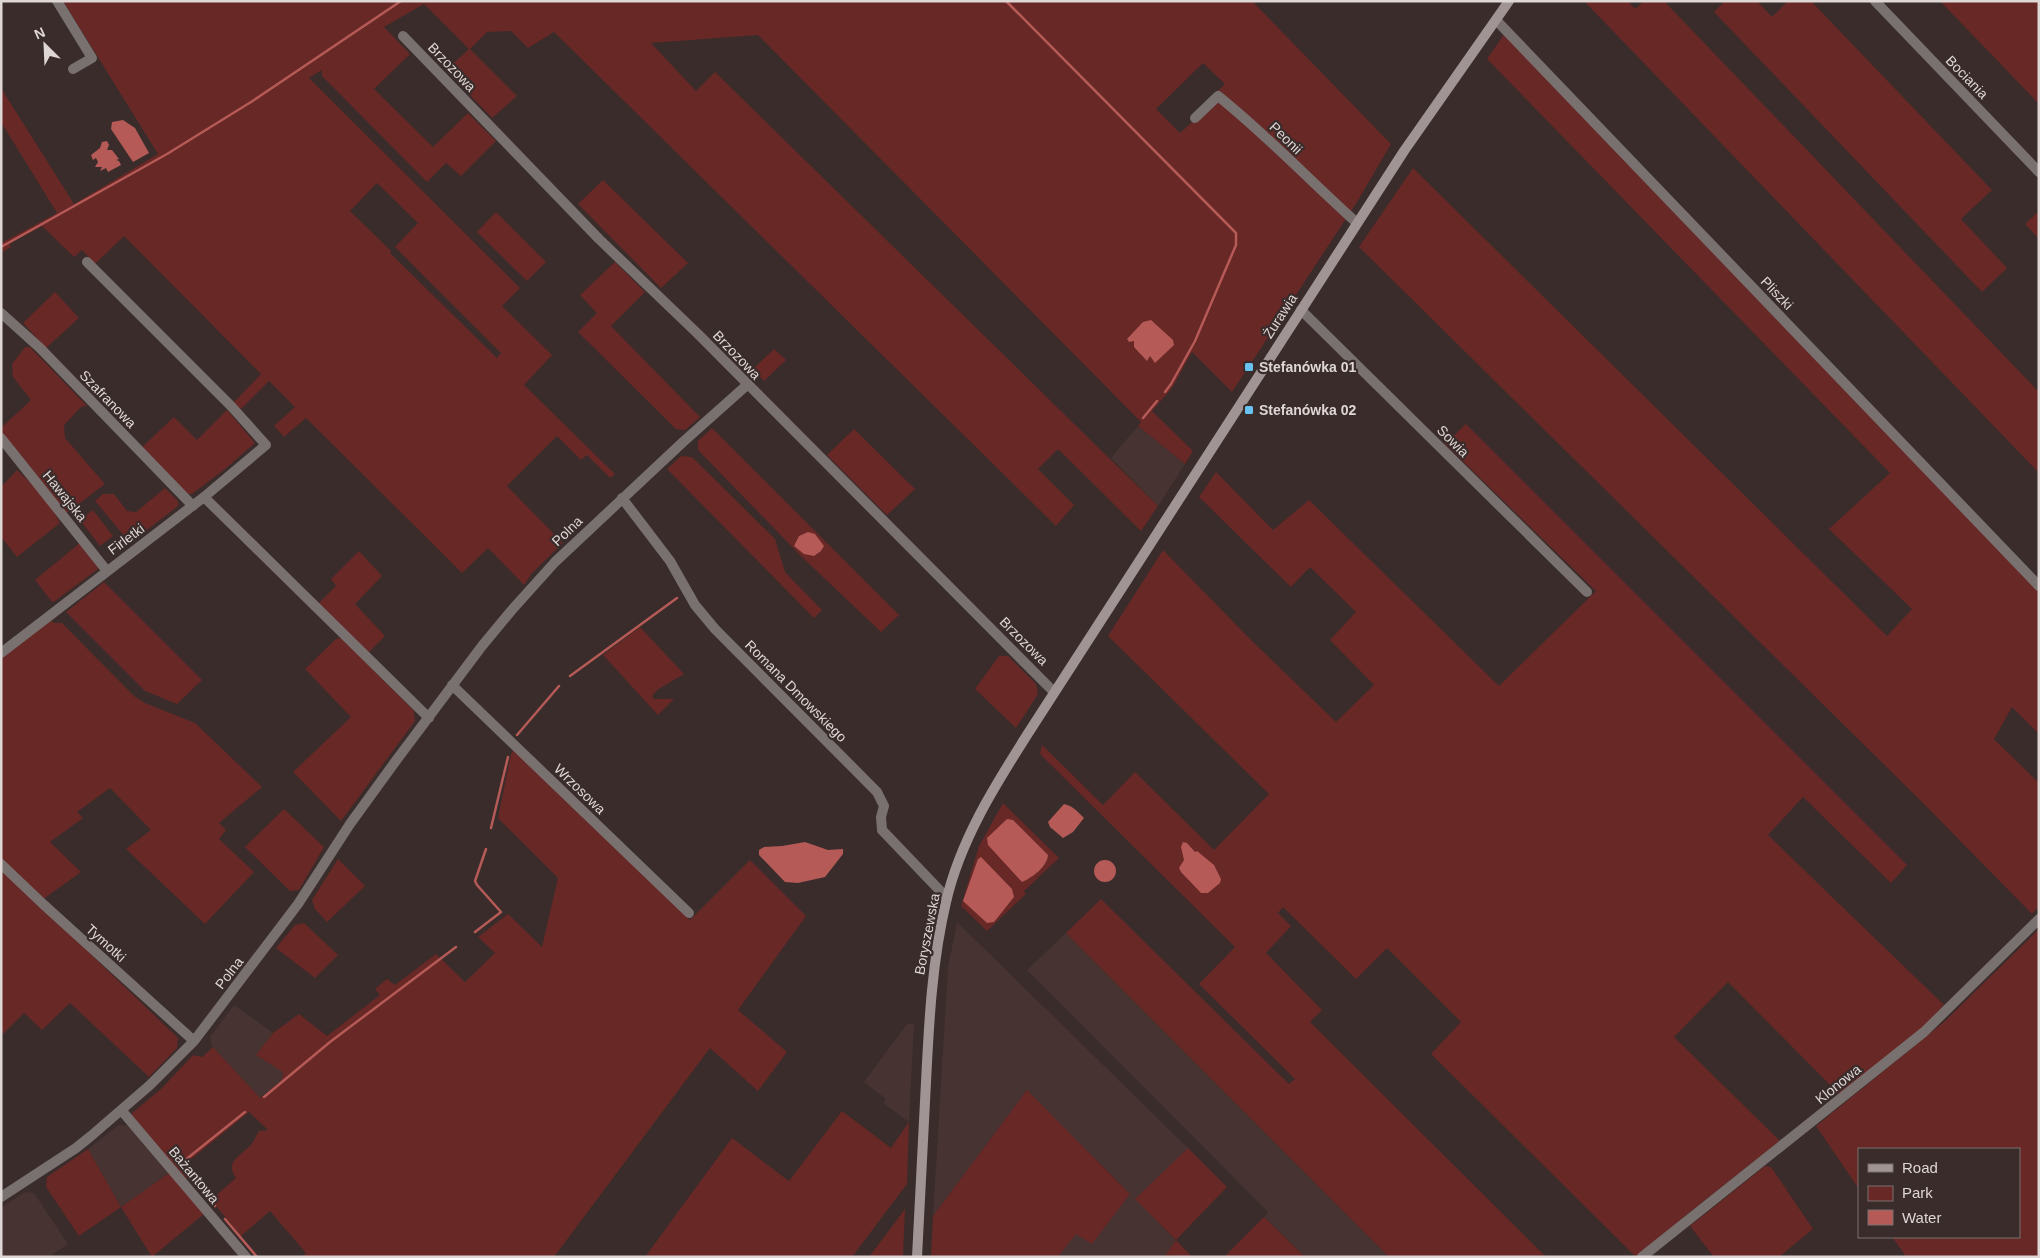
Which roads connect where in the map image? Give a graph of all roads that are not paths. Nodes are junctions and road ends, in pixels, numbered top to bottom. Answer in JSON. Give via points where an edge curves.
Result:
{"nodes":[{"id":1,"x":57,"y":1,"type":"edge"},
{"id":2,"x":1509,"y":1,"type":"edge"},
{"id":3,"x":1875,"y":1,"type":"edge"},
{"id":4,"x":1496,"y":20,"type":"junction"},
{"id":5,"x":403,"y":36,"type":"dead end"},
{"id":6,"x":73,"y":69,"type":"dead end"},
{"id":7,"x":1195,"y":118,"type":"dead end"},
{"id":8,"x":2039,"y":172,"type":"edge"},
{"id":9,"x":1357,"y":223,"type":"junction"},
{"id":10,"x":87,"y":262,"type":"dead end"},
{"id":11,"x":1301,"y":310,"type":"junction"},
{"id":12,"x":1,"y":313,"type":"edge"},
{"id":13,"x":747,"y":385,"type":"junction"},
{"id":14,"x":1,"y":438,"type":"edge"},
{"id":15,"x":204,"y":497,"type":"junction"},
{"id":16,"x":622,"y":498,"type":"junction"},
{"id":17,"x":193,"y":506,"type":"junction"},
{"id":18,"x":108,"y":571,"type":"junction"},
{"id":19,"x":2039,"y":586,"type":"edge"},
{"id":20,"x":1587,"y":592,"type":"dead end"},
{"id":21,"x":1080,"y":651,"type":"joint"},
{"id":22,"x":1,"y":653,"type":"edge"},
{"id":23,"x":452,"y":685,"type":"junction"},
{"id":24,"x":1054,"y":692,"type":"junction"},
{"id":25,"x":429,"y":718,"type":"junction"},
{"id":26,"x":1,"y":864,"type":"edge"},
{"id":27,"x":947,"y":898,"type":"junction"},
{"id":28,"x":689,"y":913,"type":"dead end"},
{"id":29,"x":2039,"y":919,"type":"edge"},
{"id":30,"x":194,"y":1041,"type":"junction"},
{"id":31,"x":122,"y":1111,"type":"junction"},
{"id":32,"x":1,"y":1198,"type":"edge"},
{"id":33,"x":246,"y":1257,"type":"edge"},
{"id":34,"x":917,"y":1257,"type":"edge"},
{"id":35,"x":1642,"y":1257,"type":"edge"}],
"edges":[{"from":1,"to":6,"type":"street","via":[[92,58]]},
{"from":2,"to":4,"type":"main road","name":"Żurawia"},
{"from":3,"to":8,"type":"street","name":"Bociania"},
{"from":4,"to":9,"type":"main road","name":"Żurawia"},
{"from":4,"to":19,"type":"street","name":"Pliszki"},
{"from":5,"to":13,"type":"street","name":"Brzozowa","via":[[599,239]]},
{"from":7,"to":9,"type":"street","name":"Peonii","via":[[1218,96]]},
{"from":9,"to":11,"type":"main road","name":"Żurawia"},
{"from":10,"to":15,"type":"street","name":"Firletki","via":[[266,445]]},
{"from":11,"to":20,"type":"street","name":"Sowia"},
{"from":11,"to":21,"type":"main road","name":"Żurawia"},
{"from":12,"to":17,"type":"street","name":"Szafranowa","via":[[40,348]]},
{"from":13,"to":16,"type":"street","name":"Polna"},
{"from":13,"to":24,"type":"street","name":"Brzozowa"},
{"from":14,"to":18,"type":"street","name":"Hawajska"},
{"from":15,"to":17,"type":"street","name":"Firletki"},
{"from":15,"to":25,"type":"street"},
{"from":16,"to":23,"type":"street","name":"Polna","via":[[555,562]]},
{"from":16,"to":27,"type":"street","name":"Romana Dmowskiego","via":[[715,629],[877,792],[884,806],[882,830]]},
{"from":17,"to":18,"type":"street","name":"Firletki"},
{"from":18,"to":22,"type":"street","name":"Firletki"},
{"from":21,"to":24,"type":"main road","name":"Boryszewska"},
{"from":23,"to":25,"type":"street","name":"Polna"},
{"from":23,"to":28,"type":"street","name":"Wrzosowa"},
{"from":24,"to":27,"type":"main road","name":"Boryszewska","via":[[990,794],[965,846]]},
{"from":25,"to":30,"type":"street","name":"Polna","via":[[350,824],[298,904]]},
{"from":26,"to":30,"type":"street","name":"Tymotki"},
{"from":27,"to":34,"type":"main road","name":"Boryszewska","via":[[931,988]]},
{"from":29,"to":35,"type":"street","name":"Klonowa","via":[[1924,1032]]},
{"from":30,"to":31,"type":"street","name":"Polna"},
{"from":31,"to":32,"type":"street","name":"Polna","via":[[76,1148]]},
{"from":31,"to":33,"type":"street","name":"Bażantowa"}]}
